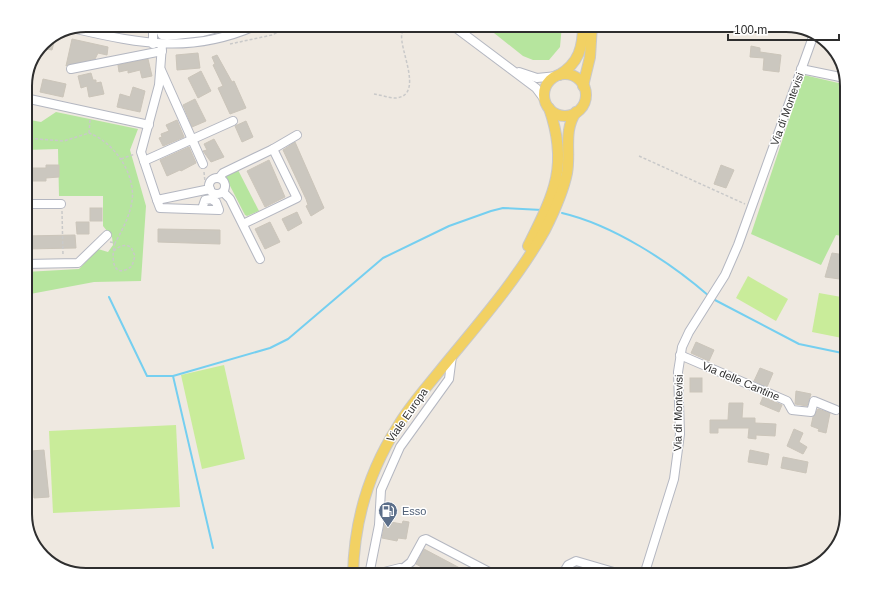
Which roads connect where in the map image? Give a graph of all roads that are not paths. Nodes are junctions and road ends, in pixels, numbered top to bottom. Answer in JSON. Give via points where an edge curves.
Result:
{"nodes":[{"id":1,"x":88,"y":32,"type":"edge"},
{"id":2,"x":153,"y":32,"type":"edge"},
{"id":3,"x":160,"y":32,"type":"edge"},
{"id":4,"x":203,"y":32,"type":"edge"},
{"id":5,"x":240,"y":32,"type":"edge"},
{"id":6,"x":461,"y":32,"type":"edge"},
{"id":7,"x":583,"y":32,"type":"edge"},
{"id":8,"x":592,"y":32,"type":"edge"},
{"id":9,"x":812,"y":39,"type":"edge"},
{"id":10,"x":153,"y":44,"type":"junction"},
{"id":11,"x":162,"y":48,"type":"junction"},
{"id":12,"x":509,"y":68,"type":"junction"},
{"id":13,"x":71,"y":69,"type":"dead end"},
{"id":14,"x":801,"y":69,"type":"junction"},
{"id":15,"x":161,"y":70,"type":"junction"},
{"id":16,"x":558,"y":75,"type":"junction"},
{"id":17,"x":839,"y":77,"type":"edge"},
{"id":18,"x":583,"y":86,"type":"junction"},
{"id":19,"x":32,"y":100,"type":"edge"},
{"id":20,"x":547,"y":104,"type":"junction"},
{"id":21,"x":576,"y":112,"type":"junction"},
{"id":22,"x":233,"y":121,"type":"dead end"},
{"id":23,"x":149,"y":125,"type":"junction"},
{"id":24,"x":297,"y":135,"type":"dead end"},
{"id":25,"x":192,"y":139,"type":"junction"},
{"id":26,"x":273,"y":149,"type":"junction"},
{"id":27,"x":144,"y":161,"type":"junction"},
{"id":28,"x":204,"y":164,"type":"road end"},
{"id":29,"x":219,"y":178,"type":"junction"},
{"id":30,"x":208,"y":190,"type":"junction"},
{"id":31,"x":222,"y":192,"type":"junction"},
{"id":32,"x":157,"y":200,"type":"junction"},
{"id":33,"x":32,"y":204,"type":"edge"},
{"id":34,"x":61,"y":204,"type":"road end"},
{"id":35,"x":202,"y":209,"type":"dead end"},
{"id":36,"x":243,"y":224,"type":"junction"},
{"id":37,"x":107,"y":235,"type":"road end"},
{"id":38,"x":260,"y":259,"type":"dead end"},
{"id":39,"x":32,"y":264,"type":"edge"},
{"id":40,"x":512,"y":278,"type":"junction"},
{"id":41,"x":680,"y":355,"type":"junction"},
{"id":42,"x":452,"y":356,"type":"junction"},
{"id":43,"x":836,"y":410,"type":"dead end"},
{"id":44,"x":372,"y":564,"type":"junction"},
{"id":45,"x":408,"y":564,"type":"junction"},
{"id":46,"x":353,"y":568,"type":"edge"},
{"id":47,"x":371,"y":568,"type":"edge"},
{"id":48,"x":376,"y":568,"type":"edge"},
{"id":49,"x":397,"y":568,"type":"edge"},
{"id":50,"x":403,"y":568,"type":"edge"},
{"id":51,"x":480,"y":568,"type":"edge"},
{"id":52,"x":566,"y":568,"type":"edge"},
{"id":53,"x":600,"y":568,"type":"edge"},
{"id":54,"x":646,"y":568,"type":"edge"}],
"edges":[{"from":1,"to":10,"type":"street"},
{"from":2,"to":10,"type":"street"},
{"from":3,"to":4,"type":"street","via":[[167,36]]},
{"from":5,"to":11,"type":"street","via":[[209,41]]},
{"from":6,"to":12,"type":"street"},
{"from":7,"to":16,"type":"main road","via":[[582,46],[578,56],[569,68]]},
{"from":8,"to":18,"type":"main road","name":"Viale Europa","via":[[591,51]]},
{"from":9,"to":14,"type":"street","name":"Via di Montevisi"},
{"from":10,"to":11,"type":"street"},
{"from":11,"to":13,"type":"street"},
{"from":11,"to":15,"type":"street"},
{"from":12,"to":16,"type":"street","via":[[534,78]]},
{"from":12,"to":20,"type":"street","via":[[536,88]]},
{"from":14,"to":17,"type":"street"},
{"from":14,"to":41,"type":"street","name":"Via di Montevisi","via":[[738,245],[715,292],[689,332]]},
{"from":15,"to":23,"type":"street"},
{"from":15,"to":25,"type":"street"},
{"from":16,"to":18,"type":"main road","via":[[573,76]]},
{"from":16,"to":20,"type":"main road","via":[[550,80],[545,88]]},
{"from":18,"to":21,"type":"main road","name":"Viale Europa","via":[[584,102]]},
{"from":19,"to":23,"type":"street"},
{"from":20,"to":21,"type":"main road","via":[[560,115]]},
{"from":20,"to":40,"type":"main road","name":"Viale Europa","via":[[558,145],[556,183],[543,217]]},
{"from":21,"to":40,"type":"main road","name":"Viale Europa","via":[[568,126],[568,166],[560,196],[533,250]]},
{"from":22,"to":25,"type":"street"},
{"from":23,"to":27,"type":"street","via":[[142,152]]},
{"from":24,"to":26,"type":"street"},
{"from":25,"to":27,"type":"street"},
{"from":25,"to":28,"type":"street"},
{"from":26,"to":29,"type":"street","via":[[223,173]]},
{"from":26,"to":36,"type":"street","via":[[297,198]]},
{"from":27,"to":32,"type":"street"},
{"from":29,"to":30,"type":"street","via":[[211,181]]},
{"from":29,"to":31,"type":"street","via":[[225,185]]},
{"from":30,"to":31,"type":"street","via":[[214,193]]},
{"from":30,"to":32,"type":"street"},
{"from":31,"to":36,"type":"street","via":[[230,199]]},
{"from":32,"to":35,"type":"street","via":[[160,208]]},
{"from":33,"to":34,"type":"street"},
{"from":36,"to":38,"type":"street"},
{"from":37,"to":39,"type":"street","via":[[78,263]]},
{"from":40,"to":42,"type":"main road","name":"Viale Europa"},
{"from":41,"to":43,"type":"street","name":"Via delle Cantine","via":[[787,401],[792,410],[811,412],[814,401]]},
{"from":41,"to":54,"type":"street","name":"Via di Montevisi","via":[[680,434],[674,479]]},
{"from":42,"to":44,"type":"street","via":[[449,379],[400,447],[381,490],[379,525]]},
{"from":42,"to":46,"type":"main road","name":"Viale Europa","via":[[411,406],[381,456],[361,511],[354,547]]},
{"from":44,"to":47,"type":"street"},
{"from":44,"to":48,"type":"street"},
{"from":45,"to":49,"type":"street"},
{"from":45,"to":50,"type":"street"},
{"from":45,"to":51,"type":"street","via":[[424,540],[430,540]]},
{"from":52,"to":53,"type":"street","via":[[576,561]]}]}
